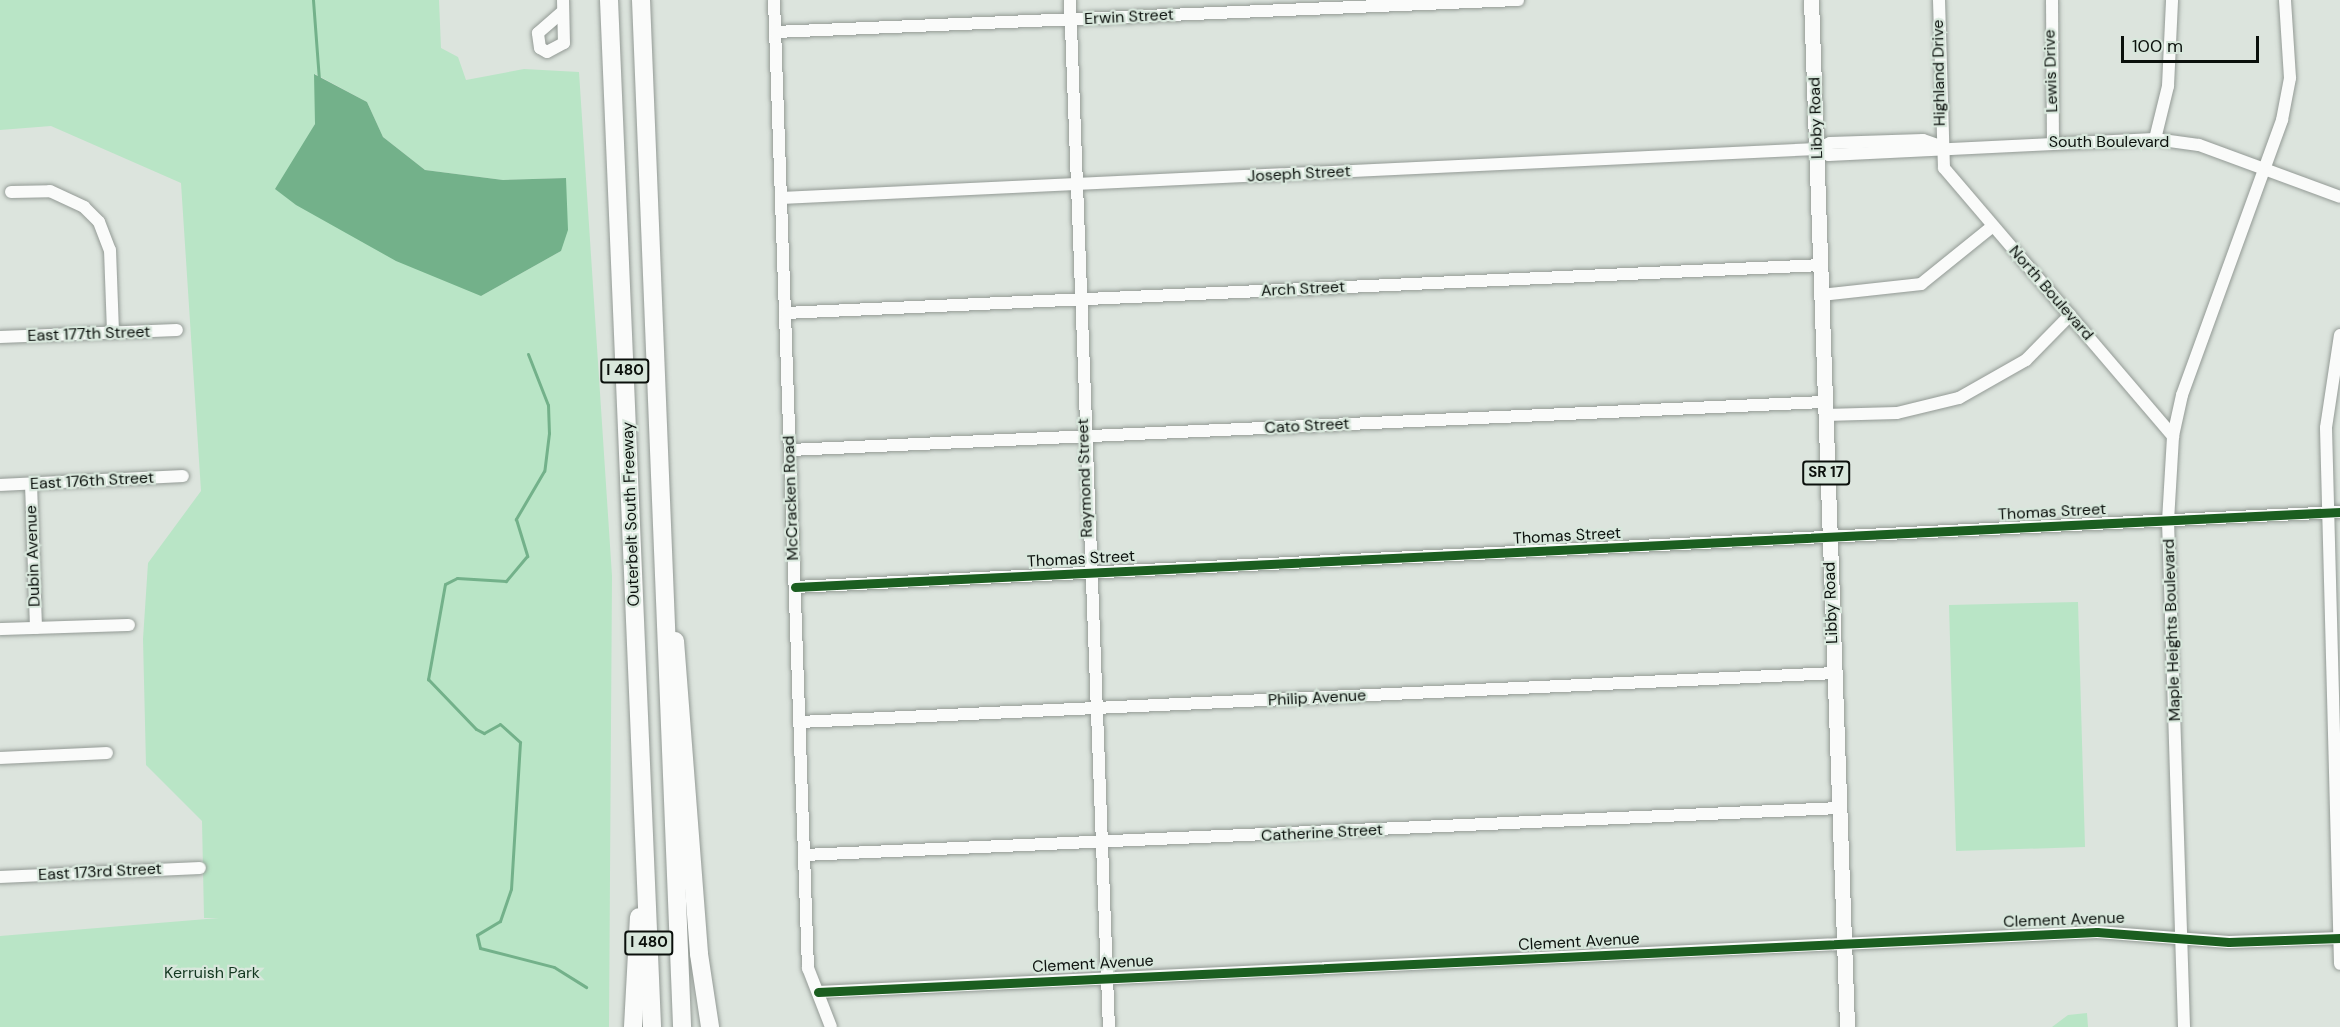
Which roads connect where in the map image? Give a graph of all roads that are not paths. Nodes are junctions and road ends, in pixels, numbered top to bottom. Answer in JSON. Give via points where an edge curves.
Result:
{"nodes":[{"id":1,"x":609,"y":0,"type":"edge"},
{"id":2,"x":641,"y":0,"type":"edge"},
{"id":3,"x":774,"y":0,"type":"edge"},
{"id":4,"x":1070,"y":0,"type":"edge"},
{"id":5,"x":1518,"y":0,"type":"edge"},
{"id":6,"x":1811,"y":0,"type":"edge"},
{"id":7,"x":1939,"y":0,"type":"edge"},
{"id":8,"x":2052,"y":0,"type":"edge"},
{"id":9,"x":2172,"y":0,"type":"edge"},
{"id":10,"x":2284,"y":0,"type":"edge"},
{"id":11,"x":1070,"y":20,"type":"junction"},
{"id":12,"x":775,"y":32,"type":"junction"},
{"id":13,"x":2155,"y":139,"type":"junction"},
{"id":14,"x":2053,"y":142,"type":"junction"},
{"id":15,"x":1940,"y":146,"type":"junction"},
{"id":16,"x":1817,"y":149,"type":"junction"},
{"id":17,"x":2269,"y":168,"type":"junction"},
{"id":18,"x":1075,"y":185,"type":"junction"},
{"id":19,"x":11,"y":192,"type":"dead end"},
{"id":20,"x":2340,"y":197,"type":"edge"},
{"id":21,"x":781,"y":198,"type":"junction"},
{"id":22,"x":1993,"y":226,"type":"junction"},
{"id":23,"x":1821,"y":265,"type":"junction"},
{"id":24,"x":1821,"y":295,"type":"junction"},
{"id":25,"x":1079,"y":299,"type":"junction"},
{"id":26,"x":785,"y":313,"type":"junction"},
{"id":27,"x":2070,"y":315,"type":"junction"},
{"id":28,"x":177,"y":330,"type":"dead end"},
{"id":29,"x":113,"y":332,"type":"junction"},
{"id":30,"x":2340,"y":334,"type":"edge"},
{"id":31,"x":0,"y":337,"type":"edge"},
{"id":32,"x":1824,"y":409,"type":"junction"},
{"id":33,"x":2173,"y":436,"type":"junction"},
{"id":34,"x":1084,"y":437,"type":"junction"},
{"id":35,"x":790,"y":450,"type":"junction"},
{"id":36,"x":183,"y":477,"type":"dead end"},
{"id":37,"x":30,"y":484,"type":"junction"},
{"id":38,"x":0,"y":485,"type":"edge"},
{"id":39,"x":2334,"y":513,"type":"edge"},
{"id":40,"x":2169,"y":521,"type":"junction"},
{"id":41,"x":1828,"y":539,"type":"junction"},
{"id":42,"x":1088,"y":574,"type":"junction"},
{"id":43,"x":663,"y":585,"type":"junction"},
{"id":44,"x":795,"y":587,"type":"junction"},
{"id":45,"x":129,"y":626,"type":"dead end"},
{"id":46,"x":36,"y":628,"type":"junction"},
{"id":47,"x":0,"y":629,"type":"edge"},
{"id":48,"x":1834,"y":673,"type":"junction"},
{"id":49,"x":1094,"y":709,"type":"junction"},
{"id":50,"x":800,"y":722,"type":"junction"},
{"id":51,"x":107,"y":753,"type":"dead end"},
{"id":52,"x":0,"y":758,"type":"edge"},
{"id":53,"x":2338,"y":784,"type":"edge"},
{"id":54,"x":1839,"y":808,"type":"junction"},
{"id":55,"x":1101,"y":843,"type":"junction"},
{"id":56,"x":804,"y":855,"type":"junction"},
{"id":57,"x":645,"y":859,"type":"junction"},
{"id":58,"x":200,"y":868,"type":"dead end"},
{"id":59,"x":0,"y":877,"type":"edge"},
{"id":60,"x":2181,"y":937,"type":"junction"},
{"id":61,"x":2339,"y":938,"type":"edge"},
{"id":62,"x":1845,"y":946,"type":"junction"},
{"id":63,"x":2340,"y":964,"type":"edge"},
{"id":64,"x":1107,"y":979,"type":"junction"},
{"id":65,"x":818,"y":992,"type":"junction"},
{"id":66,"x":633,"y":1027,"type":"edge"},
{"id":67,"x":652,"y":1027,"type":"edge"},
{"id":68,"x":682,"y":1027,"type":"edge"},
{"id":69,"x":710,"y":1027,"type":"edge"},
{"id":70,"x":831,"y":1027,"type":"edge"},
{"id":71,"x":1109,"y":1027,"type":"edge"},
{"id":72,"x":1847,"y":1027,"type":"edge"},
{"id":73,"x":2184,"y":1027,"type":"edge"}],
"edges":[{"from":1,"to":57,"type":"highway","name":"Outerbelt South Freeway","number":"I 480"},
{"from":2,"to":43,"type":"highway","name":"Outerbelt South Freeway","number":"I 480"},
{"from":3,"to":12,"type":"street","name":"McCracken Road"},
{"from":4,"to":11,"type":"street","name":"Raymond Street"},
{"from":5,"to":11,"type":"street","name":"Erwin Street"},
{"from":6,"to":16,"type":"main road","name":"Libby Road","number":"SR 17"},
{"from":7,"to":15,"type":"street","name":"Highland Drive"},
{"from":8,"to":14,"type":"street","name":"Lewis Drive"},
{"from":9,"to":13,"type":"street","via":[[2168,86]]},
{"from":10,"to":17,"type":"street","name":"Maple Heights Boulevard","via":[[2290,78]]},
{"from":11,"to":12,"type":"street","name":"Erwin Street"},
{"from":11,"to":18,"type":"street","name":"Raymond Street"},
{"from":12,"to":21,"type":"street","name":"McCracken Road"},
{"from":13,"to":14,"type":"street","name":"South Boulevard"},
{"from":13,"to":17,"type":"street","name":"South Boulevard","via":[[2199,145]]},
{"from":14,"to":15,"type":"street","name":"South Boulevard"},
{"from":15,"to":16,"type":"street","name":"South Boulevard","via":[[1922,152],[1829,155]]},
{"from":15,"to":22,"type":"street","name":"North Boulevard","via":[[1944,168]]},
{"from":16,"to":18,"type":"street","name":"Joseph Street"},
{"from":16,"to":23,"type":"main road","name":"Libby Road","number":"SR 17"},
{"from":17,"to":20,"type":"street","name":"South Boulevard"},
{"from":17,"to":33,"type":"street","name":"Maple Heights Boulevard","via":[[2182,395]]},
{"from":18,"to":21,"type":"street","name":"Joseph Street"},
{"from":18,"to":25,"type":"street","name":"Raymond Street"},
{"from":19,"to":29,"type":"street","via":[[50,191],[84,207],[99,222],[110,250]]},
{"from":21,"to":26,"type":"street","name":"McCracken Road"},
{"from":22,"to":24,"type":"street","via":[[1921,284],[1879,293]]},
{"from":22,"to":27,"type":"street","name":"North Boulevard"},
{"from":23,"to":24,"type":"main road","name":"Libby Road","number":"SR 17"},
{"from":23,"to":25,"type":"street","name":"Arch Street"},
{"from":24,"to":32,"type":"main road","name":"Libby Road","number":"SR 17"},
{"from":25,"to":26,"type":"street","name":"Arch Street"},
{"from":25,"to":34,"type":"street","name":"Raymond Street"},
{"from":26,"to":35,"type":"street","name":"McCracken Road"},
{"from":27,"to":32,"type":"street","name":"Cato Street","via":[[2026,360],[1959,398],[1897,413]]},
{"from":27,"to":33,"type":"street","name":"North Boulevard"},
{"from":28,"to":29,"type":"street","name":"East 177th Street"},
{"from":29,"to":31,"type":"street","name":"East 177th Street"},
{"from":30,"to":39,"type":"street","via":[[2326,428]]},
{"from":32,"to":34,"type":"street","name":"Cato Street"},
{"from":32,"to":41,"type":"main road","name":"Libby Road","number":"SR 17"},
{"from":33,"to":40,"type":"street","name":"Maple Heights Boulevard"},
{"from":34,"to":35,"type":"street","name":"Cato Street"},
{"from":34,"to":42,"type":"street","name":"Raymond Street"},
{"from":35,"to":44,"type":"street","name":"McCracken Road"},
{"from":36,"to":37,"type":"street","name":"East 176th Street"},
{"from":37,"to":38,"type":"street","name":"East 176th Street"},
{"from":37,"to":46,"type":"street","name":"Dubin Avenue"},
{"from":39,"to":40,"type":"street","name":"Thomas Street"},
{"from":39,"to":53,"type":"street"},
{"from":40,"to":41,"type":"street","name":"Thomas Street"},
{"from":40,"to":60,"type":"street","name":"Maple Heights Boulevard"},
{"from":41,"to":42,"type":"street","name":"Thomas Street"},
{"from":41,"to":48,"type":"main road","name":"Libby Road","number":"SR 17"},
{"from":42,"to":44,"type":"street","name":"Thomas Street"},
{"from":42,"to":49,"type":"street","name":"Raymond Street"},
{"from":43,"to":68,"type":"highway","name":"Outerbelt South Freeway","number":"I 480"},
{"from":43,"to":69,"type":"highway","via":[[680,666],[698,934]]},
{"from":44,"to":50,"type":"street","name":"McCracken Road"},
{"from":45,"to":46,"type":"street"},
{"from":46,"to":47,"type":"street"},
{"from":48,"to":49,"type":"street","name":"Philip Avenue"},
{"from":48,"to":54,"type":"main road","name":"Libby Road","number":"SR 17"},
{"from":49,"to":50,"type":"street","name":"Philip Avenue"},
{"from":49,"to":55,"type":"street","name":"Raymond Street"},
{"from":50,"to":56,"type":"street","name":"McCracken Road"},
{"from":51,"to":52,"type":"street"},
{"from":53,"to":61,"type":"street"},
{"from":54,"to":55,"type":"street","name":"Catherine Street"},
{"from":54,"to":62,"type":"main road","name":"Libby Road","number":"SR 17"},
{"from":55,"to":56,"type":"street","name":"Catherine Street"},
{"from":55,"to":64,"type":"street","name":"Raymond Street"},
{"from":56,"to":65,"type":"street","name":"McCracken Road","via":[[808,968]]},
{"from":57,"to":66,"type":"highway"},
{"from":57,"to":67,"type":"highway","name":"Outerbelt South Freeway","number":"I 480"},
{"from":58,"to":59,"type":"street","name":"East 173rd Street"},
{"from":60,"to":61,"type":"street","name":"Clement Avenue","via":[[2229,942]]},
{"from":60,"to":62,"type":"street","name":"Clement Avenue","via":[[2097,932]]},
{"from":60,"to":73,"type":"street","name":"Maple Heights Boulevard"},
{"from":61,"to":63,"type":"street"},
{"from":62,"to":64,"type":"street","name":"Clement Avenue"},
{"from":62,"to":72,"type":"main road","name":"Libby Road","number":"SR 17"},
{"from":64,"to":65,"type":"street","name":"Clement Avenue"},
{"from":64,"to":71,"type":"street","name":"Raymond Street"},
{"from":65,"to":70,"type":"street","name":"McCracken Road"}]}
